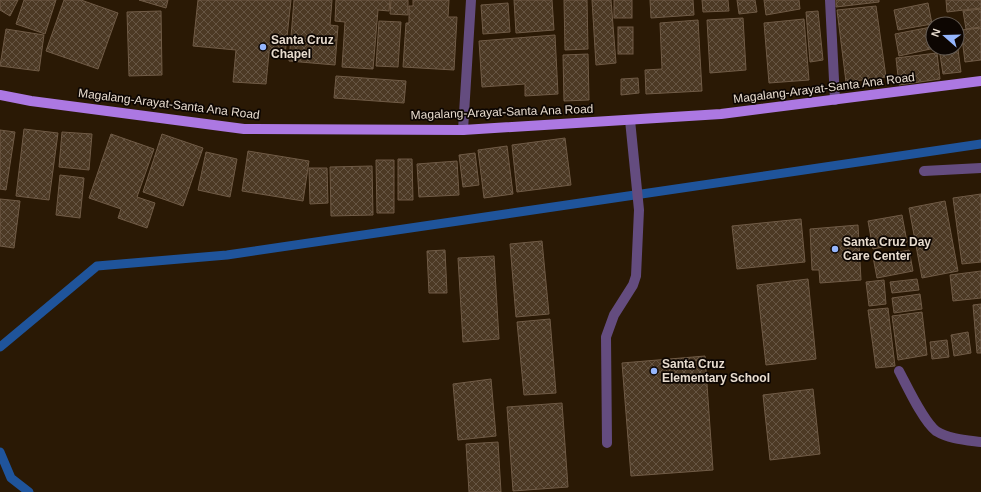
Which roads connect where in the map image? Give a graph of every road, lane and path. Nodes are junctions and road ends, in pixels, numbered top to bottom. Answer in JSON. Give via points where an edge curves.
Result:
{"nodes":[{"id":1,"x":471,"y":0,"type":"edge"},
{"id":2,"x":830,"y":0,"type":"edge"},
{"id":3,"x":981,"y":81,"type":"edge"},
{"id":4,"x":0,"y":96,"type":"edge"},
{"id":5,"x":835,"y":100,"type":"junction"},
{"id":6,"x":630,"y":120,"type":"junction"},
{"id":7,"x":463,"y":130,"type":"junction"},
{"id":8,"x":981,"y":168,"type":"edge"},
{"id":9,"x":924,"y":171,"type":"dead end"},
{"id":10,"x":899,"y":371,"type":"dead end"},
{"id":11,"x":607,"y":442,"type":"dead end"},
{"id":12,"x":981,"y":442,"type":"edge"}],
"edges":[{"from":1,"to":7,"type":"street"},
{"from":2,"to":5,"type":"street"},
{"from":3,"to":5,"type":"main road","name":"Magalang-Arayat-Santa Ana Road"},
{"from":4,"to":7,"type":"main road","name":"Magalang-Arayat-Santa Ana Road","via":[[244,129]]},
{"from":5,"to":6,"type":"main road","name":"Magalang-Arayat-Santa Ana Road","via":[[721,114]]},
{"from":6,"to":7,"type":"main road","name":"Magalang-Arayat-Santa Ana Road"},
{"from":6,"to":11,"type":"street","via":[[639,210],[636,276],[614,315],[606,337]]},
{"from":8,"to":9,"type":"street"},
{"from":10,"to":12,"type":"street","via":[[935,430],[947,436]]}]}
